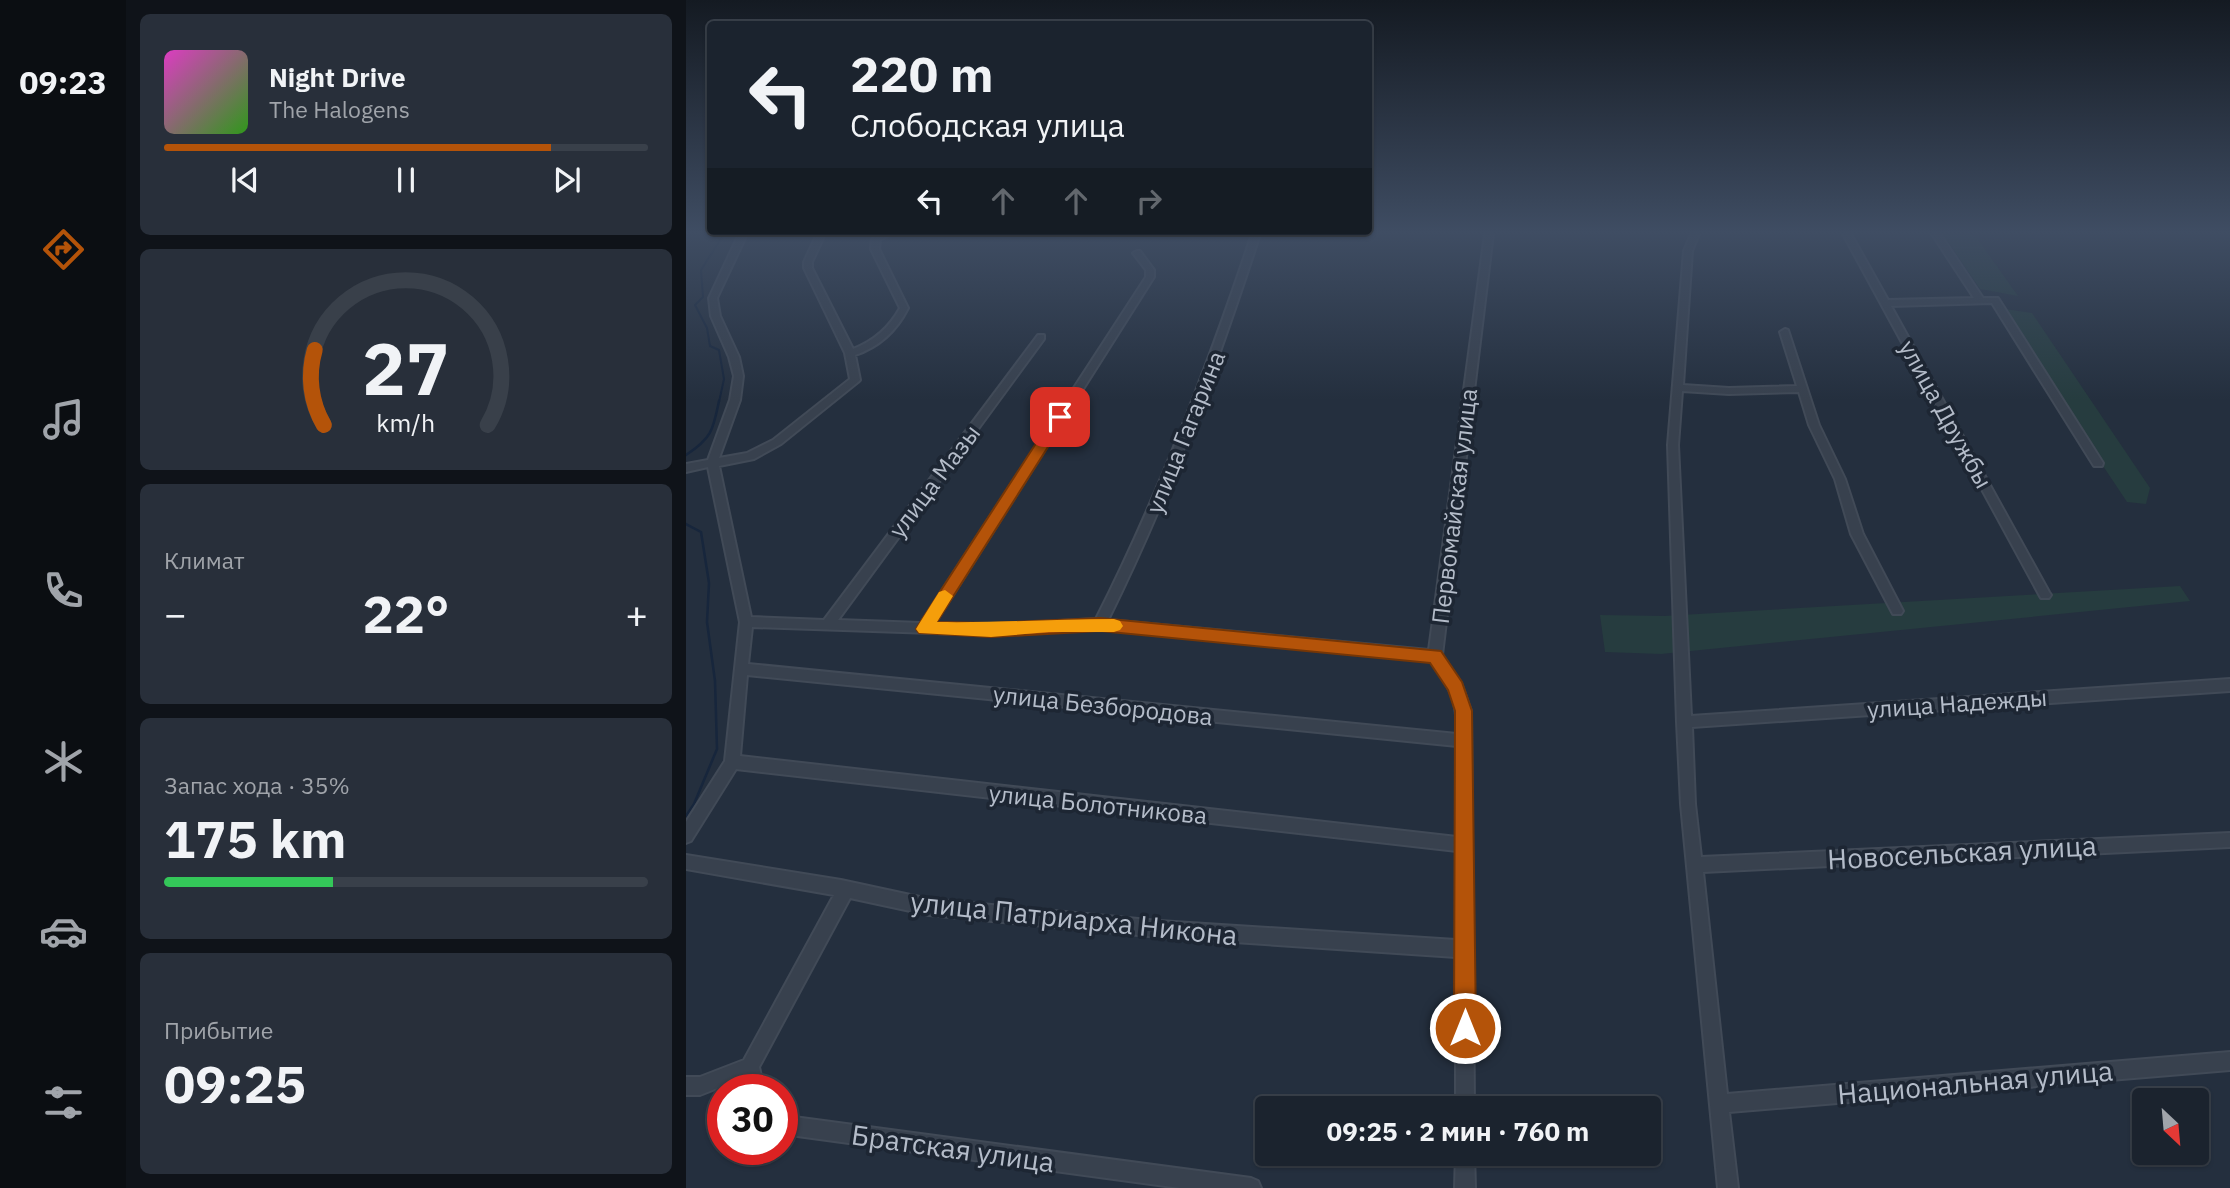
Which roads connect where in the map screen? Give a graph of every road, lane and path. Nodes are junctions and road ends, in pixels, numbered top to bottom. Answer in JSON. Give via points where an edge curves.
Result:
{"nodes":[{"id":1,"x":717,"y":289,"type":"edge"},
{"id":2,"x":819,"y":289,"type":"edge"},
{"id":3,"x":895,"y":289,"type":"edge"},
{"id":4,"x":1142,"y":289,"type":"edge"},
{"id":5,"x":1238,"y":289,"type":"edge"},
{"id":6,"x":1482,"y":289,"type":"edge"},
{"id":7,"x":1685,"y":289,"type":"edge"},
{"id":8,"x":1878,"y":289,"type":"edge"},
{"id":9,"x":1973,"y":289,"type":"edge"},
{"id":10,"x":1980,"y":300,"type":"junction"},
{"id":11,"x":1885,"y":303,"type":"junction"},
{"id":12,"x":1785,"y":332,"type":"dead end"},
{"id":13,"x":1041,"y":337,"type":"dead end"},
{"id":14,"x":850,"y":353,"type":"junction"},
{"id":15,"x":1678,"y":388,"type":"junction"},
{"id":16,"x":1803,"y":388,"type":"junction"},
{"id":17,"x":2098,"y":463,"type":"dead end"},
{"id":18,"x":713,"y":464,"type":"junction"},
{"id":19,"x":686,"y":468,"type":"edge"},
{"id":20,"x":2045,"y":595,"type":"dead end"},
{"id":21,"x":1898,"y":611,"type":"dead end"},
{"id":22,"x":746,"y":622,"type":"junction"},
{"id":23,"x":1100,"y":624,"type":"junction"},
{"id":24,"x":827,"y":625,"type":"junction"},
{"id":25,"x":924,"y":629,"type":"junction"},
{"id":26,"x":1435,"y":656,"type":"junction"},
{"id":27,"x":742,"y":668,"type":"junction"},
{"id":28,"x":2230,"y":685,"type":"edge"},
{"id":29,"x":1684,"y":722,"type":"junction"},
{"id":30,"x":1464,"y":741,"type":"junction"},
{"id":31,"x":732,"y":762,"type":"junction"},
{"id":32,"x":686,"y":836,"type":"edge"},
{"id":33,"x":2230,"y":840,"type":"edge"},
{"id":34,"x":1464,"y":845,"type":"junction"},
{"id":35,"x":686,"y":862,"type":"edge"},
{"id":36,"x":1694,"y":865,"type":"junction"},
{"id":37,"x":846,"y":889,"type":"junction"},
{"id":38,"x":1465,"y":949,"type":"junction"},
{"id":39,"x":2230,"y":1061,"type":"edge"},
{"id":40,"x":750,"y":1066,"type":"junction"},
{"id":41,"x":752,"y":1074,"type":"edge"},
{"id":42,"x":686,"y":1086,"type":"edge"},
{"id":43,"x":1465,"y":1096,"type":"edge"},
{"id":44,"x":1720,"y":1104,"type":"junction"},
{"id":45,"x":798,"y":1127,"type":"edge"},
{"id":46,"x":1465,"y":1166,"type":"edge"},
{"id":47,"x":1251,"y":1188,"type":"edge"},
{"id":48,"x":1465,"y":1188,"type":"edge"},
{"id":49,"x":1728,"y":1188,"type":"edge"}],
"edges":[{"from":1,"to":18,"type":"street","via":[[713,310],[737,366],[736,395]]},
{"from":2,"to":14,"type":"street"},
{"from":3,"to":14,"type":"street","via":[[904,308],[897,323]]},
{"from":4,"to":25,"type":"street"},
{"from":5,"to":23,"type":"street","name":"улица Гагарина","via":[[1172,468]]},
{"from":6,"to":26,"type":"street","name":"Первомайская улица"},
{"from":7,"to":15,"type":"street"},
{"from":8,"to":11,"type":"street","name":"улица Дружбы"},
{"from":9,"to":10,"type":"street"},
{"from":10,"to":11,"type":"street"},
{"from":10,"to":17,"type":"street","via":[[1995,300]]},
{"from":11,"to":20,"type":"street","name":"улица Дружбы"},
{"from":12,"to":16,"type":"street"},
{"from":13,"to":24,"type":"street","name":"улица Мазы"},
{"from":14,"to":18,"type":"street","via":[[855,380],[777,442],[750,456]]},
{"from":15,"to":16,"type":"street"},
{"from":15,"to":29,"type":"street","via":[[1674,445]]},
{"from":16,"to":21,"type":"street","via":[[1857,534]]},
{"from":18,"to":19,"type":"street"},
{"from":18,"to":22,"type":"street"},
{"from":22,"to":24,"type":"street"},
{"from":22,"to":27,"type":"street"},
{"from":23,"to":25,"type":"street"},
{"from":23,"to":26,"type":"street"},
{"from":24,"to":25,"type":"street"},
{"from":26,"to":30,"type":"street","name":"Первомайская улица","via":[[1456,687],[1464,711]]},
{"from":27,"to":30,"type":"street","name":"улица Безбородова"},
{"from":27,"to":31,"type":"street"},
{"from":28,"to":29,"type":"street","name":"улица Надежды"},
{"from":29,"to":36,"type":"street"},
{"from":30,"to":34,"type":"street","name":"Первомайская улица"},
{"from":31,"to":32,"type":"street"},
{"from":31,"to":34,"type":"street","name":"улица Болотникова"},
{"from":33,"to":36,"type":"street","name":"Новосельская улица"},
{"from":34,"to":38,"type":"street","name":"Первомайская улица"},
{"from":35,"to":37,"type":"street","name":"улица Патриарха Никона"},
{"from":36,"to":44,"type":"street"},
{"from":37,"to":38,"type":"street","name":"улица Патриарха Никона","via":[[929,907],[1159,929]]},
{"from":37,"to":40,"type":"street"},
{"from":38,"to":43,"type":"street","name":"Первомайская улица"},
{"from":39,"to":44,"type":"street","name":"Национальная улица"},
{"from":40,"to":41,"type":"street"},
{"from":40,"to":42,"type":"street","via":[[700,1086]]},
{"from":44,"to":49,"type":"street"},
{"from":45,"to":47,"type":"street","name":"Братская улица"},
{"from":46,"to":48,"type":"street"}]}
